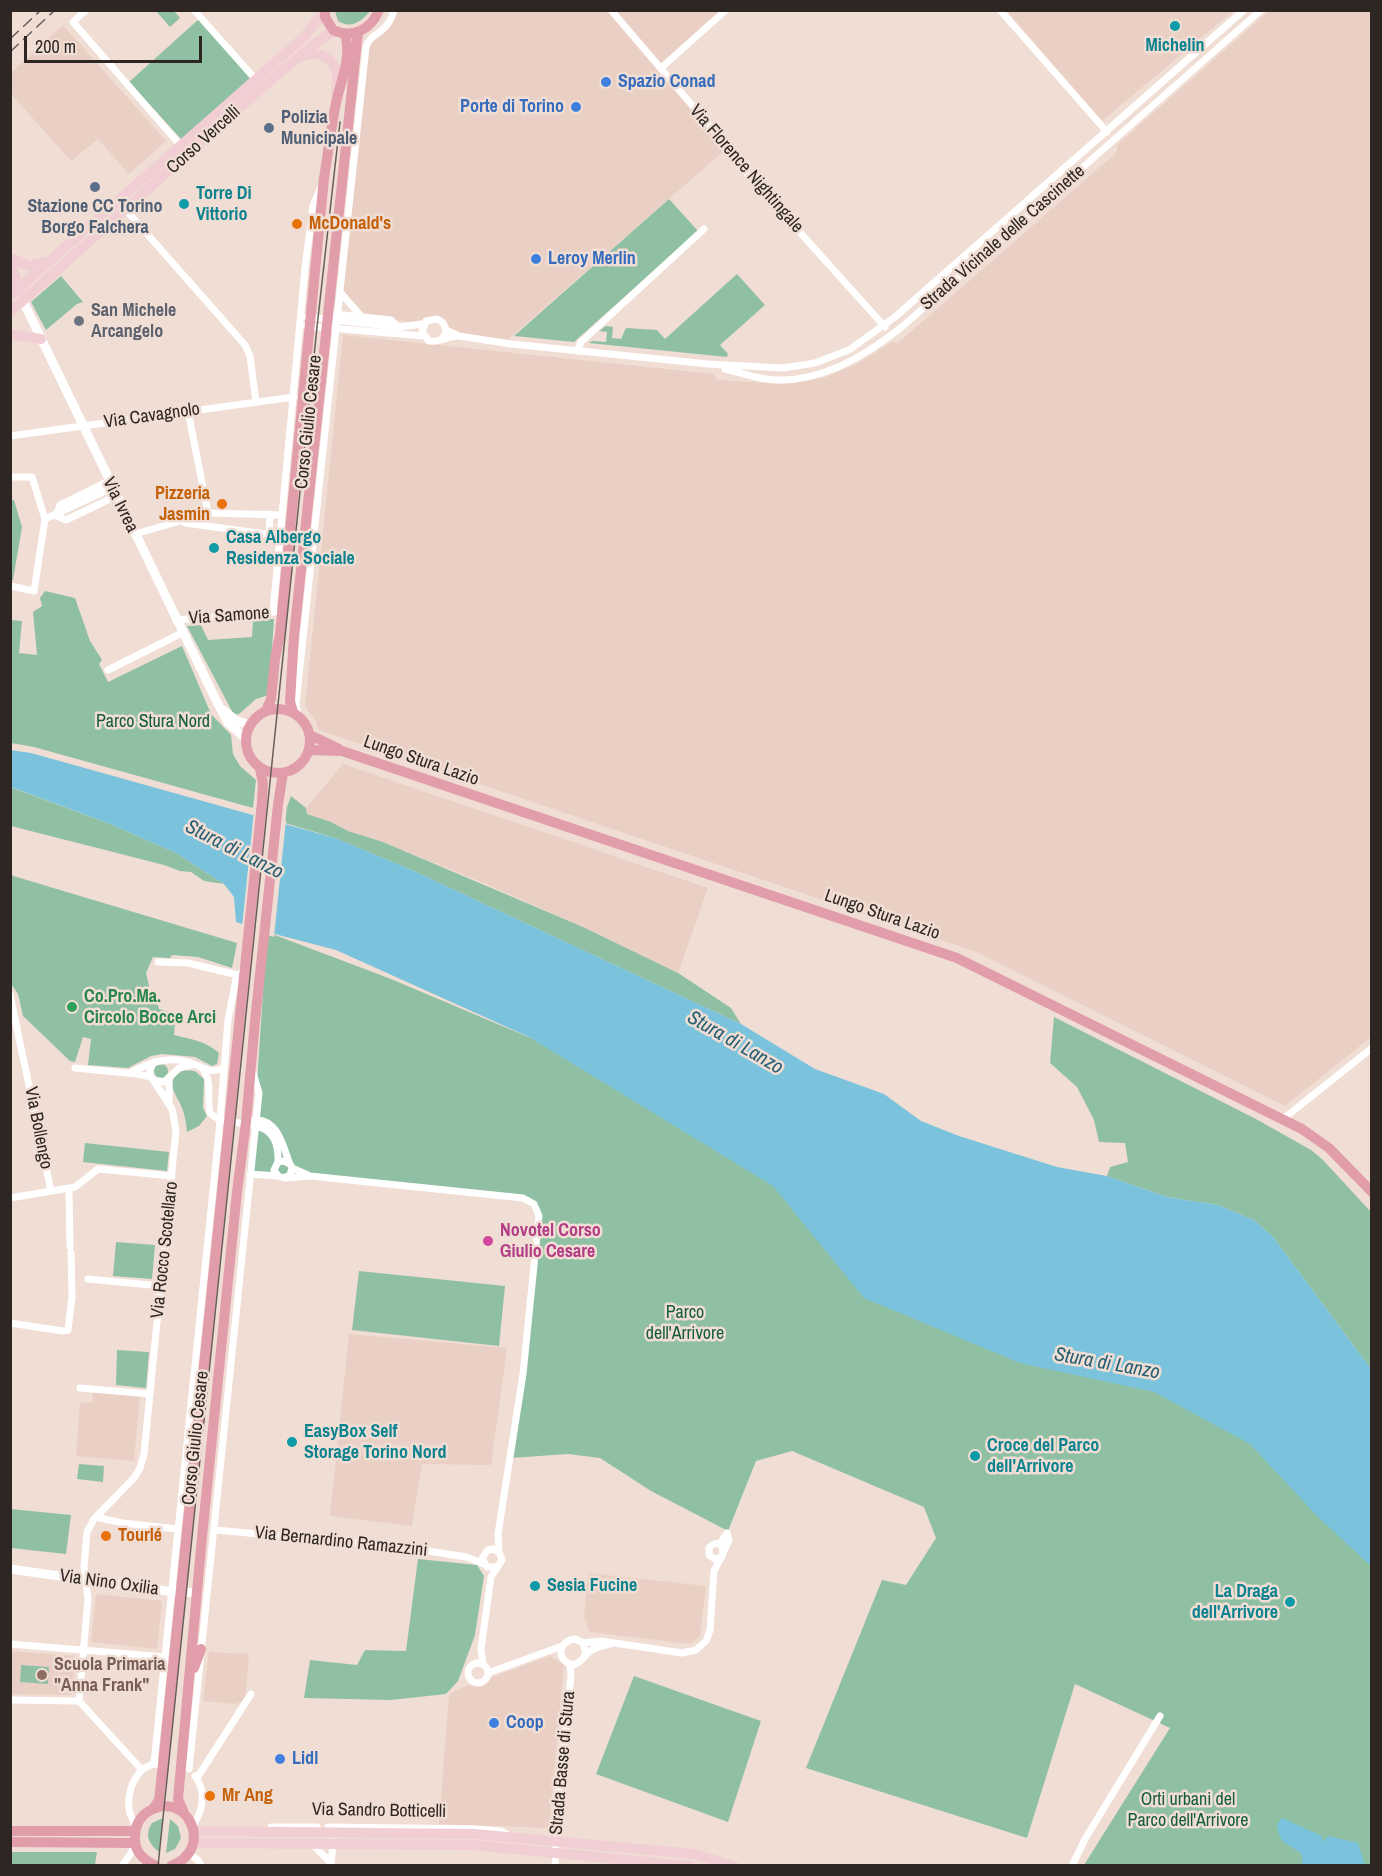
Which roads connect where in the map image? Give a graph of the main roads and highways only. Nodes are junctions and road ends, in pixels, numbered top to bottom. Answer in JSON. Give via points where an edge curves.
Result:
{"nodes":[{"id":1,"x":379,"y":10,"type":"edge"},
{"id":2,"x":325,"y":11,"type":"edge"},
{"id":3,"x":340,"y":33,"type":"junction"},
{"id":4,"x":358,"y":33,"type":"junction"},
{"id":5,"x":295,"y":60,"type":"junction"},
{"id":6,"x":259,"y":83,"type":"junction"},
{"id":7,"x":336,"y":103,"type":"junction"},
{"id":8,"x":53,"y":258,"type":"junction"},
{"id":9,"x":10,"y":260,"type":"edge"},
{"id":10,"x":15,"y":292,"type":"edge"},
{"id":11,"x":23,"y":301,"type":"junction"},
{"id":12,"x":10,"y":312,"type":"edge"},
{"id":13,"x":10,"y":334,"type":"edge"},
{"id":14,"x":41,"y":339,"type":"road end"},
{"id":15,"x":266,"y":711,"type":"junction"},
{"id":16,"x":295,"y":714,"type":"junction"},
{"id":17,"x":310,"y":735,"type":"junction"},
{"id":18,"x":309,"y":750,"type":"junction"},
{"id":19,"x":342,"y":751,"type":"junction"},
{"id":20,"x":260,"y":769,"type":"junction"},
{"id":21,"x":283,"y":773,"type":"junction"},
{"id":22,"x":1371,"y":1192,"type":"edge"},
{"id":23,"x":201,"y":1649,"type":"road end"},
{"id":24,"x":190,"y":1677,"type":"junction"},
{"id":25,"x":153,"y":1809,"type":"junction"},
{"id":26,"x":184,"y":1813,"type":"junction"},
{"id":27,"x":136,"y":1828,"type":"junction"},
{"id":28,"x":193,"y":1829,"type":"junction"},
{"id":29,"x":10,"y":1831,"type":"edge"},
{"id":30,"x":245,"y":1837,"type":"junction"},
{"id":31,"x":333,"y":1838,"type":"junction"},
{"id":32,"x":10,"y":1842,"type":"edge"},
{"id":33,"x":135,"y":1843,"type":"junction"},
{"id":34,"x":194,"y":1843,"type":"junction"},
{"id":35,"x":555,"y":1846,"type":"junction"},
{"id":36,"x":152,"y":1865,"type":"edge"},
{"id":37,"x":171,"y":1866,"type":"edge"},
{"id":38,"x":690,"y":1866,"type":"edge"},
{"id":39,"x":734,"y":1866,"type":"edge"}],
"edges":[{"from":1,"to":4,"type":"main road","via":[[374,21]]},
{"from":2,"to":3,"type":"main road","via":[[328,22]]},
{"from":2,"to":6,"type":"main road","name":"Corso Vercelli"},
{"from":3,"to":4,"type":"main road"},
{"from":3,"to":5,"type":"main road","name":"Corso Vercelli","via":[[324,36]]},
{"from":3,"to":7,"type":"main road","name":"Corso Giulio Cesare","via":[[348,45]]},
{"from":4,"to":16,"type":"main road","name":"Corso Giulio Cesare","via":[[333,321],[294,636],[290,707]]},
{"from":5,"to":6,"type":"main road","name":"Corso Vercelli"},
{"from":5,"to":7,"type":"main road","via":[[313,54],[331,62],[336,73]]},
{"from":6,"to":8,"type":"main road","name":"Corso Vercelli"},
{"from":6,"to":11,"type":"main road","name":"Corso Vercelli","via":[[126,210]]},
{"from":7,"to":15,"type":"main road","name":"Corso Giulio Cesare","via":[[306,321],[278,612],[280,634]]},
{"from":8,"to":9,"type":"main road","via":[[30,266]]},
{"from":8,"to":10,"type":"main road","name":"Corso Vercelli"},
{"from":9,"to":10,"type":"main road"},
{"from":10,"to":11,"type":"main road"},
{"from":11,"to":12,"type":"main road","name":"Corso Vercelli"},
{"from":13,"to":14,"type":"main road"},
{"from":15,"to":16,"type":"main road","via":[[281,709]]},
{"from":15,"to":20,"type":"main road","via":[[249,725],[245,738],[248,755]]},
{"from":16,"to":17,"type":"main road"},
{"from":17,"to":18,"type":"main road"},
{"from":17,"to":19,"type":"main road","name":"Lungo Stura Lazio"},
{"from":18,"to":19,"type":"main road","name":"Lungo Stura Lazio"},
{"from":18,"to":21,"type":"main road","via":[[300,765]]},
{"from":19,"to":22,"type":"main road","name":"Lungo Stura Lazio","via":[[957,958],[1305,1131],[1329,1148]]},
{"from":20,"to":21,"type":"main road"},
{"from":20,"to":25,"type":"main road","name":"Corso Giulio Cesare","via":[[262,802],[224,1120],[191,1497],[176,1592],[158,1764],[159,1800]]},
{"from":21,"to":24,"type":"main road","name":"Corso Giulio Cesare","via":[[250,1065],[253,1122],[236,1204],[202,1593]]},
{"from":23,"to":24,"type":"main road"},
{"from":24,"to":26,"type":"main road","name":"Corso Giulio Cesare","via":[[183,1749],[185,1768],[178,1799]]},
{"from":25,"to":26,"type":"main road","via":[[167,1806]]},
{"from":25,"to":27,"type":"main road"},
{"from":26,"to":28,"type":"main road"},
{"from":27,"to":29,"type":"main road"},
{"from":27,"to":33,"type":"main road"},
{"from":28,"to":30,"type":"main road","name":"Via Sandro Botticelli"},
{"from":28,"to":34,"type":"main road"},
{"from":30,"to":31,"type":"main road","name":"Via Sandro Botticelli"},
{"from":30,"to":34,"type":"main road","name":"Via Sandro Botticelli"},
{"from":31,"to":35,"type":"main road","name":"Via Sandro Botticelli"},
{"from":31,"to":35,"type":"main road","name":"Via Sandro Botticelli","via":[[435,1833],[510,1837]]},
{"from":32,"to":33,"type":"main road"},
{"from":33,"to":36,"type":"main road","via":[[141,1856]]},
{"from":34,"to":37,"type":"main road","via":[[189,1854]]},
{"from":35,"to":38,"type":"main road","name":"Via Sandro Botticelli"},
{"from":35,"to":39,"type":"main road","name":"Via Sandro Botticelli","via":[[694,1854]]}]}
